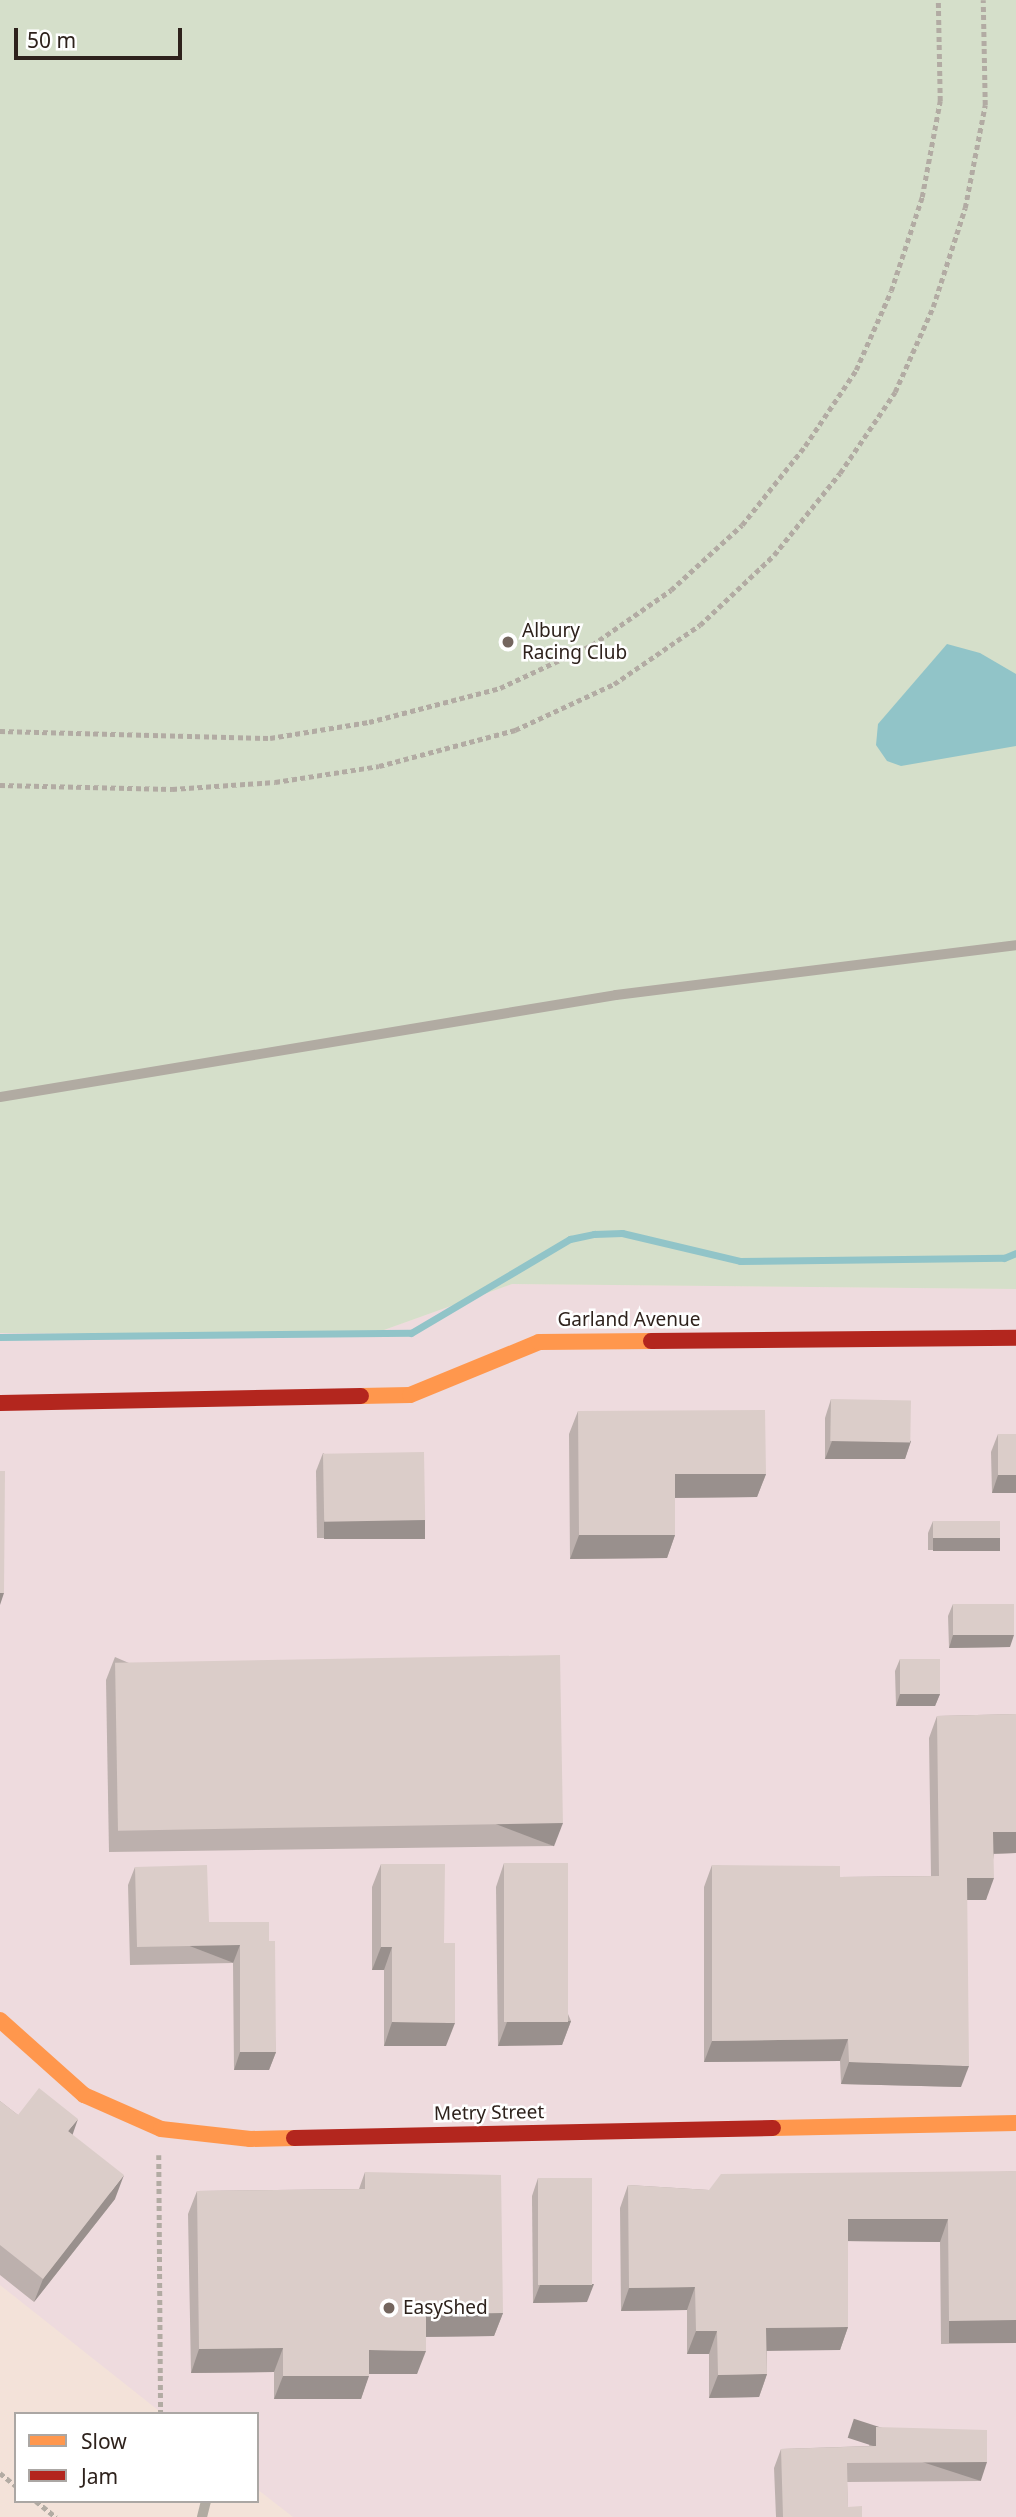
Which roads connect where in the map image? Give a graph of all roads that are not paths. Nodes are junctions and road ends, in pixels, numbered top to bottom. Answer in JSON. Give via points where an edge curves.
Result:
{"nodes":[{"id":1,"x":1016,"y":946,"type":"edge"},
{"id":2,"x":0,"y":1097,"type":"edge"},
{"id":3,"x":1016,"y":1338,"type":"edge"},
{"id":4,"x":0,"y":1403,"type":"edge"},
{"id":5,"x":0,"y":2020,"type":"edge"},
{"id":6,"x":1016,"y":2123,"type":"edge"}],
"edges":[{"from":1,"to":2,"type":"lane","via":[[616,995]]},
{"from":3,"to":4,"type":"street","name":"Garland Avenue","via":[[539,1342],[410,1395]]},
{"from":5,"to":6,"type":"street","name":"Metry Street","via":[[84,2095],[161,2129],[238,2137]]}]}
